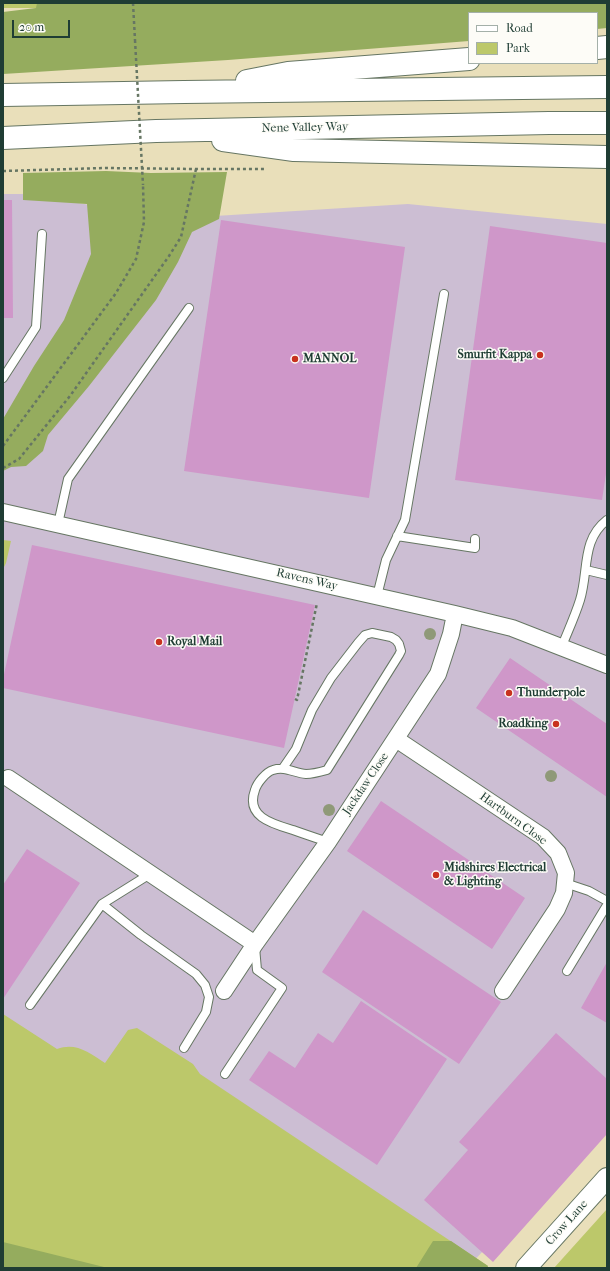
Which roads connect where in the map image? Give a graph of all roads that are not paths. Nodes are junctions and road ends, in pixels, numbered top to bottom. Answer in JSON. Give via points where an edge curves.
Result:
{"nodes":[{"id":1,"x":468,"y":59,"type":"edge"},
{"id":2,"x":607,"y":87,"type":"edge"},
{"id":3,"x":184,"y":92,"type":"junction"},
{"id":4,"x":3,"y":95,"type":"edge"},
{"id":5,"x":607,"y":123,"type":"edge"},
{"id":6,"x":156,"y":131,"type":"junction"},
{"id":7,"x":3,"y":138,"type":"edge"},
{"id":8,"x":607,"y":157,"type":"edge"},
{"id":9,"x":42,"y":234,"type":"dead end"},
{"id":10,"x":444,"y":294,"type":"dead end"},
{"id":11,"x":188,"y":308,"type":"dead end"},
{"id":12,"x":3,"y":378,"type":"edge"},
{"id":13,"x":3,"y":512,"type":"edge"},
{"id":14,"x":607,"y":520,"type":"edge"},
{"id":15,"x":58,"y":524,"type":"junction"},
{"id":16,"x":397,"y":536,"type":"junction"},
{"id":17,"x":475,"y":539,"type":"dead end"},
{"id":18,"x":586,"y":570,"type":"junction"},
{"id":19,"x":607,"y":575,"type":"edge"},
{"id":20,"x":377,"y":596,"type":"junction"},
{"id":21,"x":455,"y":614,"type":"junction"},
{"id":22,"x":562,"y":646,"type":"junction"},
{"id":23,"x":607,"y":665,"type":"edge"},
{"id":24,"x":396,"y":739,"type":"junction"},
{"id":25,"x":283,"y":768,"type":"junction"},
{"id":26,"x":8,"y":778,"type":"dead end"},
{"id":27,"x":328,"y":842,"type":"junction"},
{"id":28,"x":150,"y":874,"type":"junction"},
{"id":29,"x":565,"y":883,"type":"junction"},
{"id":30,"x":607,"y":902,"type":"edge"},
{"id":31,"x":102,"y":904,"type":"junction"},
{"id":32,"x":607,"y":905,"type":"edge"},
{"id":33,"x":255,"y":944,"type":"junction"},
{"id":34,"x":567,"y":971,"type":"dead end"},
{"id":35,"x":224,"y":991,"type":"dead end"},
{"id":36,"x":503,"y":991,"type":"dead end"},
{"id":37,"x":30,"y":1004,"type":"dead end"},
{"id":38,"x":184,"y":1048,"type":"dead end"},
{"id":39,"x":225,"y":1074,"type":"dead end"},
{"id":40,"x":607,"y":1178,"type":"edge"},
{"id":41,"x":526,"y":1268,"type":"edge"}],
"edges":[{"from":1,"to":3,"type":"highway","via":[[288,73]]},
{"from":2,"to":3,"type":"highway"},
{"from":3,"to":4,"type":"highway"},
{"from":5,"to":6,"type":"highway","name":"Nene Valley Way"},
{"from":6,"to":7,"type":"highway","name":"Nene Valley Way"},
{"from":6,"to":8,"type":"highway","via":[[294,150]]},
{"from":9,"to":12,"type":"lane","via":[[36,327]]},
{"from":10,"to":16,"type":"lane","via":[[405,520]]},
{"from":11,"to":15,"type":"lane","via":[[68,479]]},
{"from":13,"to":15,"type":"street","name":"Ravens Way"},
{"from":14,"to":18,"type":"lane","via":[[599,525],[591,538]]},
{"from":15,"to":20,"type":"street","name":"Ravens Way"},
{"from":16,"to":17,"type":"lane","via":[[475,548]]},
{"from":16,"to":20,"type":"lane","via":[[386,560]]},
{"from":18,"to":19,"type":"lane"},
{"from":18,"to":22,"type":"lane","via":[[580,599]]},
{"from":20,"to":21,"type":"street","name":"Ravens Way"},
{"from":21,"to":22,"type":"street","name":"Ravens Way","via":[[512,628]]},
{"from":21,"to":24,"type":"street","name":"Jackdaw Close","via":[[438,674]]},
{"from":22,"to":23,"type":"street","name":"Ravens Way"},
{"from":24,"to":27,"type":"street","name":"Jackdaw Close"},
{"from":24,"to":29,"type":"street","name":"Hartburn Close","via":[[543,837],[558,853],[566,873]]},
{"from":25,"to":25,"type":"lane","via":[[296,750],[312,710],[331,678],[365,635],[372,633],[396,640],[401,650],[399,655],[327,770],[305,774]]},
{"from":25,"to":27,"type":"lane","via":[[271,770],[256,788],[252,799],[258,814],[268,822]]},
{"from":26,"to":28,"type":"street"},
{"from":27,"to":33,"type":"street","name":"Jackdaw Close"},
{"from":28,"to":31,"type":"lane"},
{"from":28,"to":33,"type":"street"},
{"from":29,"to":30,"type":"lane","via":[[589,891]]},
{"from":29,"to":36,"type":"street","name":"Hartburn Close","via":[[558,909]]},
{"from":31,"to":37,"type":"lane"},
{"from":31,"to":38,"type":"lane","via":[[196,974],[205,985],[209,997],[206,1012]]},
{"from":32,"to":34,"type":"lane"},
{"from":33,"to":35,"type":"street","name":"Jackdaw Close"},
{"from":33,"to":39,"type":"lane","via":[[257,970],[282,988]]},
{"from":40,"to":41,"type":"street","name":"Crow Lane"}]}
